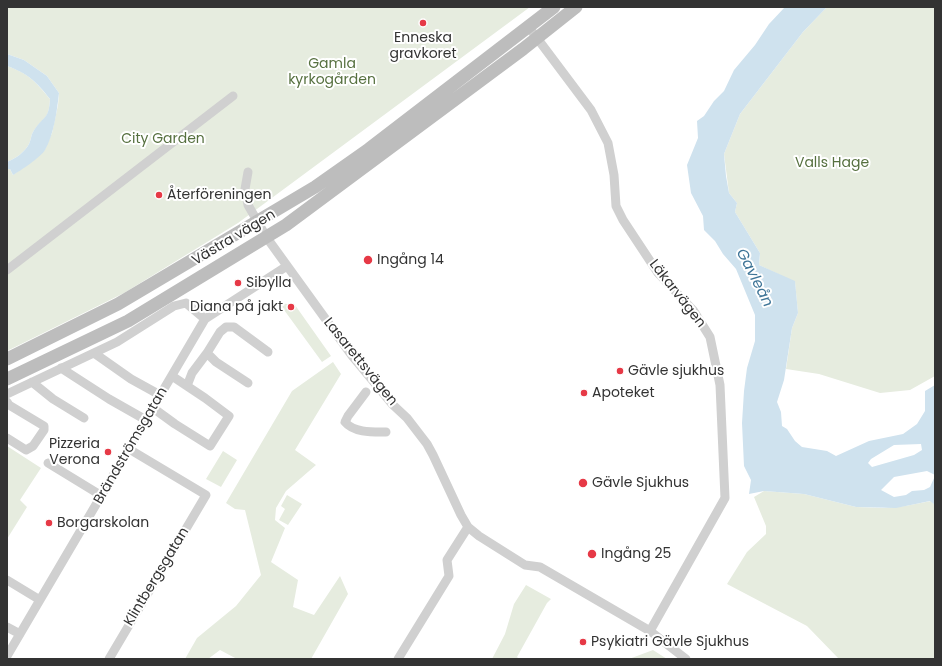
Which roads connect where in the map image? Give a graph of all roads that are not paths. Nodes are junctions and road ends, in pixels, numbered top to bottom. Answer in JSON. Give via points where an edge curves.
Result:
{"nodes":[{"id":1,"x":554,"y":7,"type":"edge"},
{"id":2,"x":576,"y":7,"type":"edge"},
{"id":3,"x":528,"y":26,"type":"junction"},
{"id":4,"x":537,"y":38,"type":"junction"},
{"id":5,"x":233,"y":96,"type":"dead end"},
{"id":6,"x":248,"y":172,"type":"dead end"},
{"id":7,"x":258,"y":222,"type":"junction"},
{"id":8,"x":267,"y":238,"type":"junction"},
{"id":9,"x":287,"y":266,"type":"junction"},
{"id":10,"x":7,"y":270,"type":"edge"},
{"id":11,"x":216,"y":312,"type":"junction"},
{"id":12,"x":205,"y":319,"type":"junction"},
{"id":13,"x":226,"y":327,"type":"junction"},
{"id":14,"x":268,"y":352,"type":"dead end"},
{"id":15,"x":94,"y":353,"type":"junction"},
{"id":16,"x":206,"y":353,"type":"junction"},
{"id":17,"x":7,"y":359,"type":"edge"},
{"id":18,"x":61,"y":368,"type":"junction"},
{"id":19,"x":172,"y":376,"type":"junction"},
{"id":20,"x":7,"y":379,"type":"edge"},
{"id":21,"x":32,"y":382,"type":"junction"},
{"id":22,"x":248,"y":383,"type":"dead end"},
{"id":23,"x":187,"y":386,"type":"junction"},
{"id":24,"x":366,"y":392,"type":"dead end"},
{"id":25,"x":7,"y":394,"type":"edge"},
{"id":26,"x":160,"y":395,"type":"junction"},
{"id":27,"x":7,"y":402,"type":"edge"},
{"id":28,"x":153,"y":408,"type":"junction"},
{"id":29,"x":84,"y":418,"type":"dead end"},
{"id":30,"x":146,"y":420,"type":"junction"},
{"id":31,"x":386,"y":432,"type":"dead end"},
{"id":32,"x":7,"y":438,"type":"edge"},
{"id":33,"x":130,"y":449,"type":"junction"},
{"id":34,"x":48,"y":462,"type":"dead end"},
{"id":35,"x":102,"y":496,"type":"junction"},
{"id":36,"x":468,"y":527,"type":"junction"},
{"id":37,"x":7,"y":580,"type":"edge"},
{"id":38,"x":40,"y":600,"type":"junction"},
{"id":39,"x":7,"y":627,"type":"edge"},
{"id":40,"x":650,"y":631,"type":"junction"},
{"id":41,"x":20,"y":634,"type":"junction"},
{"id":42,"x":7,"y":656,"type":"edge"},
{"id":43,"x":109,"y":659,"type":"edge"},
{"id":44,"x":398,"y":659,"type":"edge"},
{"id":45,"x":686,"y":659,"type":"edge"}],
"edges":[{"from":1,"to":3,"type":"main road","name":"Västra vägen"},
{"from":2,"to":4,"type":"main road","name":"Västra vägen"},
{"from":3,"to":4,"type":"street"},
{"from":3,"to":7,"type":"main road","name":"Västra vägen","via":[[369,149],[315,187]]},
{"from":4,"to":8,"type":"main road","name":"Västra vägen"},
{"from":4,"to":40,"type":"street","name":"Läkarvägen","via":[[591,110],[608,143],[616,206],[658,273],[693,310],[710,337],[720,385],[725,498]]},
{"from":5,"to":10,"type":"street"},
{"from":6,"to":7,"type":"street","name":"Lasarettsvägen","via":[[245,189],[248,205]]},
{"from":7,"to":8,"type":"street","name":"Lasarettsvägen"},
{"from":7,"to":17,"type":"main road","name":"Västra vägen","via":[[118,304]]},
{"from":8,"to":9,"type":"street","name":"Lasarettsvägen"},
{"from":8,"to":20,"type":"main road","name":"Västra vägen","via":[[128,321]]},
{"from":9,"to":11,"type":"street","name":"Brändströmsgatan"},
{"from":9,"to":36,"type":"street","name":"Lasarettsvägen","via":[[353,357],[427,444]]},
{"from":11,"to":12,"type":"street","name":"Brändströmsgatan"},
{"from":11,"to":13,"type":"street"},
{"from":12,"to":15,"type":"street","via":[[186,303],[174,306],[117,342]]},
{"from":12,"to":19,"type":"street","name":"Brändströmsgatan"},
{"from":13,"to":14,"type":"street","via":[[234,327]]},
{"from":13,"to":16,"type":"street"},
{"from":15,"to":18,"type":"street"},
{"from":15,"to":26,"type":"street","via":[[131,379]]},
{"from":16,"to":22,"type":"street"},
{"from":16,"to":23,"type":"street","via":[[192,373]]},
{"from":18,"to":21,"type":"street"},
{"from":18,"to":30,"type":"street"},
{"from":19,"to":23,"type":"street"},
{"from":19,"to":26,"type":"street","name":"Brändströmsgatan"},
{"from":21,"to":25,"type":"street"},
{"from":21,"to":29,"type":"street","via":[[53,399]]},
{"from":23,"to":28,"type":"street","via":[[229,416],[210,446]]},
{"from":24,"to":31,"type":"street","via":[[345,422],[349,427],[367,432]]},
{"from":26,"to":28,"type":"street","name":"Brändströmsgatan"},
{"from":27,"to":32,"type":"street","via":[[44,426],[44,430],[33,446],[26,450]]},
{"from":28,"to":30,"type":"street","name":"Brändströmsgatan"},
{"from":30,"to":33,"type":"street","name":"Brändströmsgatan"},
{"from":33,"to":35,"type":"street","name":"Brändströmsgatan"},
{"from":33,"to":43,"type":"street","name":"Klintbergsgatan","via":[[206,495]]},
{"from":34,"to":35,"type":"street"},
{"from":35,"to":38,"type":"street","name":"Brändströmsgatan"},
{"from":36,"to":40,"type":"street","name":"Lasarettsvägen","via":[[525,565],[540,567]]},
{"from":36,"to":44,"type":"street","via":[[447,560],[449,576]]},
{"from":37,"to":38,"type":"street"},
{"from":38,"to":41,"type":"street","name":"Brändströmsgatan"},
{"from":39,"to":41,"type":"street"},
{"from":40,"to":45,"type":"street","name":"Lasarettsvägen"},
{"from":41,"to":42,"type":"street","name":"Brändströmsgatan"}]}
